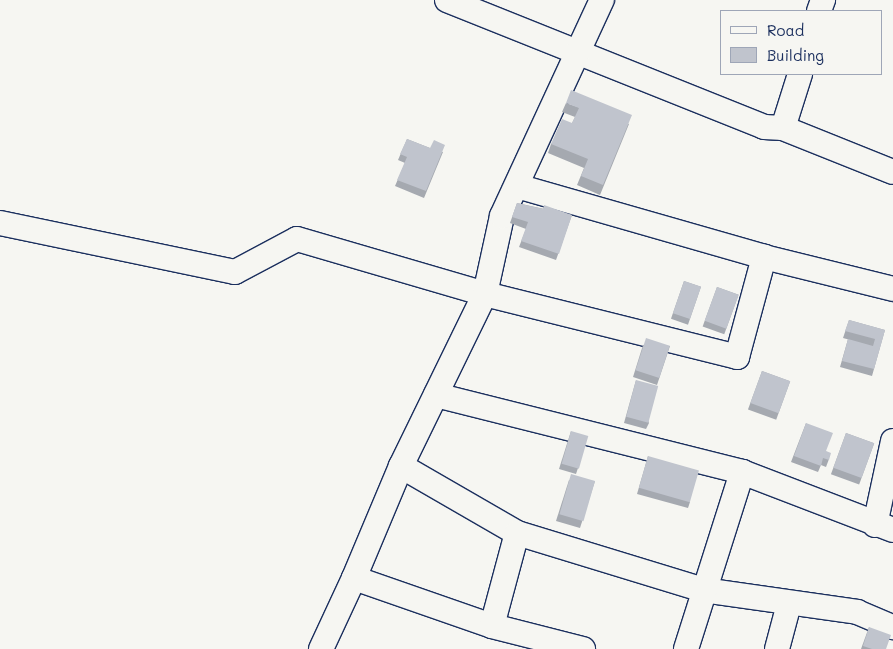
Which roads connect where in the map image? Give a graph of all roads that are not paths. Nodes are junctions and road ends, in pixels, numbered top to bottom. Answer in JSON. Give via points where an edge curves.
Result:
{"nodes":[{"id":1,"x":447,"y":0,"type":"edge"},
{"id":2,"x":602,"y":0,"type":"edge"},
{"id":3,"x":578,"y":52,"type":"junction"},
{"id":4,"x":800,"y":75,"type":"edge"},
{"id":5,"x":783,"y":128,"type":"junction"},
{"id":6,"x":893,"y":172,"type":"edge"},
{"id":7,"x":517,"y":186,"type":"junction"},
{"id":8,"x":0,"y":223,"type":"edge"},
{"id":9,"x":764,"y":257,"type":"junction"},
{"id":10,"x":893,"y":289,"type":"edge"},
{"id":11,"x":485,"y":294,"type":"junction"},
{"id":12,"x":436,"y":395,"type":"junction"},
{"id":13,"x":893,"y":441,"type":"edge"},
{"id":14,"x":401,"y":466,"type":"junction"},
{"id":15,"x":742,"y":472,"type":"junction"},
{"id":16,"x":884,"y":528,"type":"edge"},
{"id":17,"x":518,"y":533,"type":"junction"},
{"id":18,"x":354,"y":578,"type":"junction"},
{"id":19,"x":703,"y":590,"type":"junction"},
{"id":20,"x":789,"y":604,"type":"junction"},
{"id":21,"x":492,"y":626,"type":"junction"},
{"id":22,"x":893,"y":627,"type":"edge"},
{"id":23,"x":321,"y":649,"type":"edge"},
{"id":24,"x":583,"y":649,"type":"edge"},
{"id":25,"x":686,"y":649,"type":"edge"},
{"id":26,"x":777,"y":649,"type":"edge"}],
"edges":[{"from":1,"to":3,"type":"street"},
{"from":2,"to":3,"type":"street"},
{"from":3,"to":5,"type":"street","via":[[764,127]]},
{"from":3,"to":7,"type":"street"},
{"from":4,"to":5,"type":"street"},
{"from":5,"to":6,"type":"street"},
{"from":7,"to":9,"type":"street"},
{"from":7,"to":11,"type":"street","via":[[502,216]]},
{"from":8,"to":11,"type":"street","via":[[235,272],[297,239]]},
{"from":9,"to":10,"type":"street"},
{"from":9,"to":11,"type":"street","via":[[737,357]]},
{"from":11,"to":12,"type":"street"},
{"from":12,"to":14,"type":"street"},
{"from":12,"to":15,"type":"street"},
{"from":13,"to":16,"type":"street"},
{"from":14,"to":17,"type":"street"},
{"from":14,"to":18,"type":"street"},
{"from":15,"to":16,"type":"street"},
{"from":15,"to":19,"type":"street"},
{"from":17,"to":19,"type":"street"},
{"from":17,"to":21,"type":"street"},
{"from":18,"to":21,"type":"street"},
{"from":18,"to":23,"type":"street"},
{"from":19,"to":20,"type":"street"},
{"from":19,"to":25,"type":"street"},
{"from":20,"to":22,"type":"street","via":[[857,612]]},
{"from":20,"to":26,"type":"street"},
{"from":21,"to":24,"type":"street"}]}
